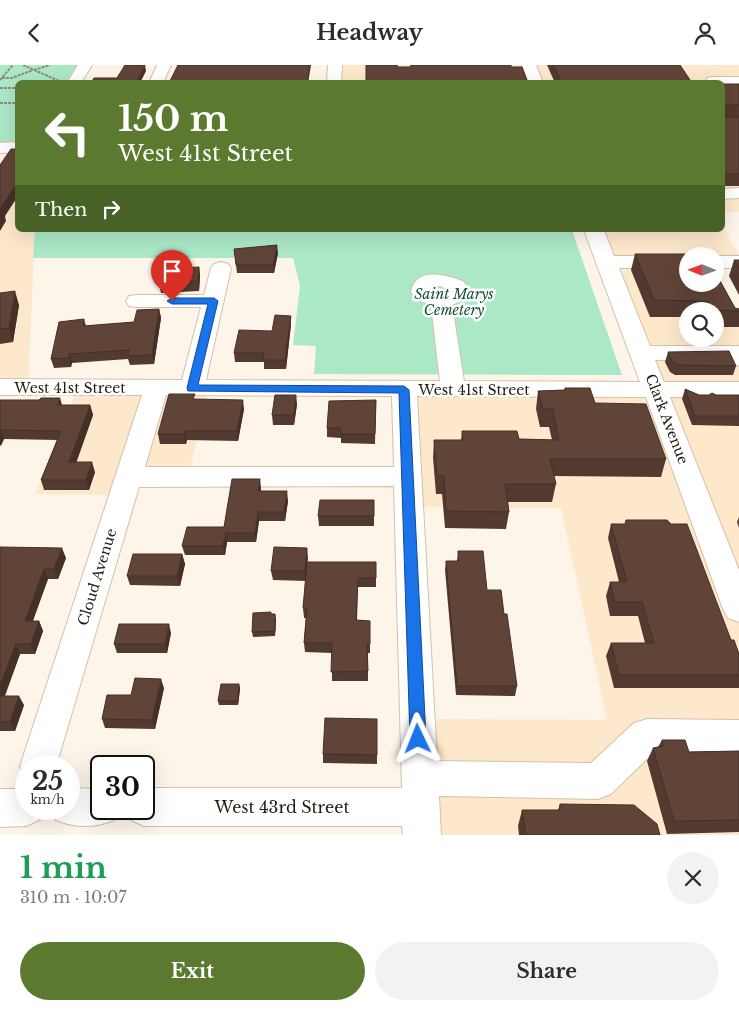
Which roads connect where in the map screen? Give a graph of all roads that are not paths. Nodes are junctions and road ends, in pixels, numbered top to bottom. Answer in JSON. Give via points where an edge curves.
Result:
{"nodes":[{"id":1,"x":85,"y":65,"type":"edge"},
{"id":2,"x":164,"y":65,"type":"edge"},
{"id":3,"x":335,"y":65,"type":"edge"},
{"id":4,"x":530,"y":65,"type":"edge"},
{"id":5,"x":729,"y":65,"type":"edge"},
{"id":6,"x":739,"y":77,"type":"edge"},
{"id":7,"x":711,"y":79,"type":"edge"},
{"id":8,"x":76,"y":80,"type":"edge"},
{"id":9,"x":157,"y":80,"type":"edge"},
{"id":10,"x":334,"y":80,"type":"edge"},
{"id":11,"x":535,"y":80,"type":"edge"},
{"id":12,"x":739,"y":81,"type":"edge"},
{"id":13,"x":15,"y":147,"type":"edge"},
{"id":14,"x":0,"y":148,"type":"edge"},
{"id":15,"x":739,"y":193,"type":"edge"},
{"id":16,"x":725,"y":194,"type":"edge"},
{"id":17,"x":595,"y":232,"type":"edge"},
{"id":18,"x":606,"y":262,"type":"junction"},
{"id":19,"x":679,"y":262,"type":"edge"},
{"id":20,"x":739,"y":262,"type":"edge"},
{"id":21,"x":221,"y":268,"type":"dead end"},
{"id":22,"x":724,"y":269,"type":"edge"},
{"id":23,"x":441,"y":300,"type":"dead end"},
{"id":24,"x":137,"y":301,"type":"dead end"},
{"id":25,"x":214,"y":301,"type":"junction"},
{"id":26,"x":642,"y":353,"type":"junction"},
{"id":27,"x":739,"y":359,"type":"edge"},
{"id":28,"x":0,"y":387,"type":"edge"},
{"id":29,"x":156,"y":388,"type":"junction"},
{"id":30,"x":192,"y":388,"type":"junction"},
{"id":31,"x":453,"y":389,"type":"junction"},
{"id":32,"x":404,"y":390,"type":"junction"},
{"id":33,"x":656,"y":390,"type":"junction"},
{"id":34,"x":739,"y":390,"type":"edge"},
{"id":35,"x":407,"y":476,"type":"junction"},
{"id":36,"x":128,"y":477,"type":"junction"},
{"id":37,"x":739,"y":609,"type":"edge"},
{"id":38,"x":739,"y":737,"type":"edge"},
{"id":39,"x":41,"y":755,"type":"edge"},
{"id":40,"x":15,"y":807,"type":"edge"},
{"id":41,"x":155,"y":807,"type":"edge"},
{"id":42,"x":421,"y":807,"type":"edge"},
{"id":43,"x":0,"y":808,"type":"edge"}],
"edges":[{"from":1,"to":8,"type":"street"},
{"from":2,"to":9,"type":"street"},
{"from":3,"to":10,"type":"street"},
{"from":4,"to":11,"type":"street"},
{"from":5,"to":6,"type":"street"},
{"from":7,"to":12,"type":"street"},
{"from":13,"to":14,"type":"street"},
{"from":15,"to":16,"type":"street"},
{"from":17,"to":18,"type":"street","name":"Clark Avenue"},
{"from":18,"to":19,"type":"street"},
{"from":18,"to":26,"type":"street","name":"Clark Avenue"},
{"from":20,"to":22,"type":"street"},
{"from":21,"to":25,"type":"street"},
{"from":23,"to":31,"type":"street"},
{"from":24,"to":25,"type":"street"},
{"from":25,"to":30,"type":"street"},
{"from":26,"to":27,"type":"street","via":[[735,352]]},
{"from":26,"to":33,"type":"street","name":"Clark Avenue"},
{"from":28,"to":29,"type":"street","name":"West 41st Street"},
{"from":29,"to":30,"type":"street","name":"West 41st Street"},
{"from":29,"to":36,"type":"street","name":"Cloud Avenue"},
{"from":30,"to":32,"type":"street","name":"West 41st Street"},
{"from":31,"to":32,"type":"street","name":"West 41st Street"},
{"from":31,"to":33,"type":"street","name":"West 41st Street"},
{"from":32,"to":35,"type":"street"},
{"from":33,"to":34,"type":"street","name":"West 41st Street"},
{"from":33,"to":37,"type":"street","name":"Clark Avenue"},
{"from":35,"to":36,"type":"street"},
{"from":35,"to":42,"type":"street"},
{"from":36,"to":39,"type":"street","name":"Cloud Avenue"},
{"from":38,"to":42,"type":"street","name":"West 43rd Street","via":[[647,735],[598,781]]},
{"from":40,"to":43,"type":"street"},
{"from":41,"to":42,"type":"street","name":"West 43rd Street"}]}
